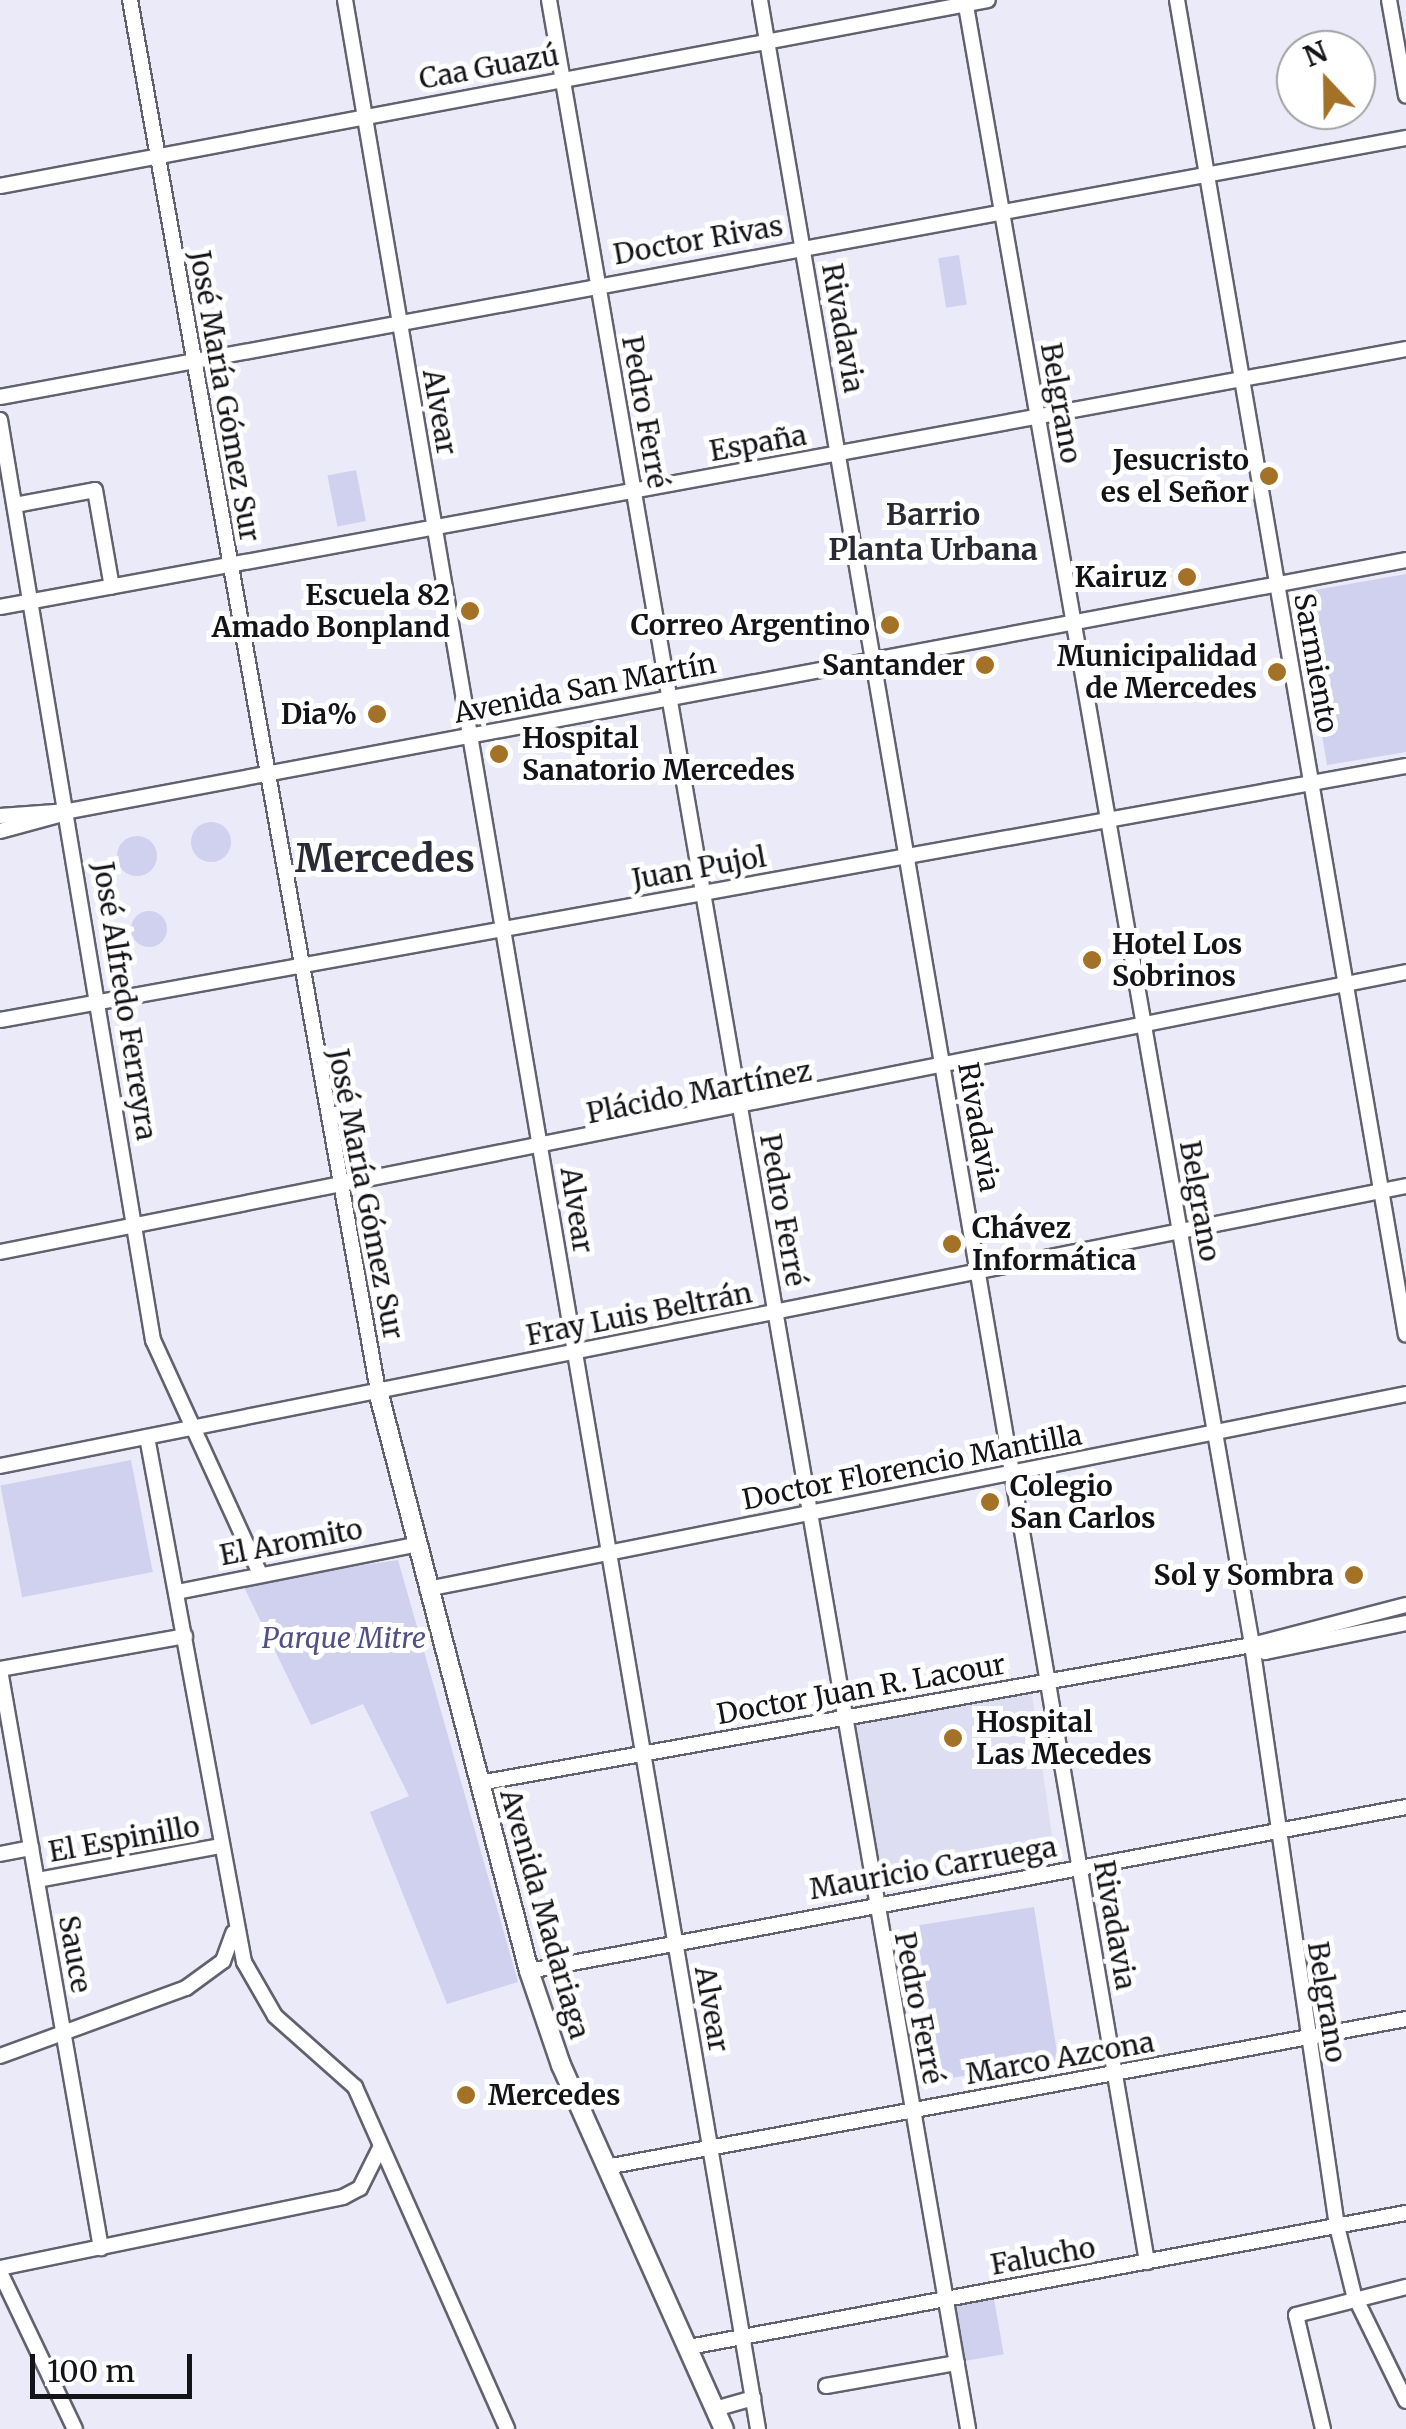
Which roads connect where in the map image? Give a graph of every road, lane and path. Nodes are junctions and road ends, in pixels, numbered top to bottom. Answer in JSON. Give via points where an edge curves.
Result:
{"nodes":[{"id":1,"x":130,"y":0,"type":"edge"},
{"id":2,"x":345,"y":0,"type":"edge"},
{"id":3,"x":548,"y":0,"type":"edge"},
{"id":4,"x":760,"y":0,"type":"edge"},
{"id":5,"x":988,"y":0,"type":"edge"},
{"id":6,"x":1177,"y":0,"type":"edge"},
{"id":7,"x":1390,"y":0,"type":"edge"},
{"id":8,"x":965,"y":2,"type":"edge"},
{"id":9,"x":768,"y":41,"type":"junction"},
{"id":10,"x":562,"y":79,"type":"junction"},
{"id":11,"x":1406,"y":95,"type":"edge"},
{"id":12,"x":364,"y":115,"type":"junction"},
{"id":13,"x":1406,"y":138,"type":"edge"},
{"id":14,"x":157,"y":154,"type":"junction"},
{"id":15,"x":1207,"y":174,"type":"junction"},
{"id":16,"x":0,"y":186,"type":"edge"},
{"id":17,"x":1002,"y":210,"type":"junction"},
{"id":18,"x":804,"y":246,"type":"junction"},
{"id":19,"x":598,"y":283,"type":"junction"},
{"id":20,"x":399,"y":318,"type":"junction"},
{"id":21,"x":1406,"y":350,"type":"edge"},
{"id":22,"x":192,"y":356,"type":"junction"},
{"id":23,"x":1242,"y":380,"type":"junction"},
{"id":24,"x":0,"y":397,"type":"edge"},
{"id":25,"x":1038,"y":417,"type":"junction"},
{"id":26,"x":0,"y":420,"type":"edge"},
{"id":27,"x":840,"y":453,"type":"junction"},
{"id":28,"x":634,"y":491,"type":"junction"},
{"id":29,"x":15,"y":505,"type":"junction"},
{"id":30,"x":434,"y":528,"type":"junction"},
{"id":31,"x":1406,"y":560,"type":"edge"},
{"id":32,"x":229,"y":565,"type":"junction"},
{"id":33,"x":1277,"y":584,"type":"junction"},
{"id":34,"x":112,"y":586,"type":"junction"},
{"id":35,"x":32,"y":602,"type":"junction"},
{"id":36,"x":0,"y":607,"type":"edge"},
{"id":37,"x":1073,"y":622,"type":"junction"},
{"id":38,"x":876,"y":660,"type":"junction"},
{"id":39,"x":669,"y":698,"type":"junction"},
{"id":40,"x":470,"y":736,"type":"junction"},
{"id":41,"x":1406,"y":766,"type":"edge"},
{"id":42,"x":266,"y":774,"type":"junction"},
{"id":43,"x":1312,"y":783,"type":"junction"},
{"id":44,"x":68,"y":811,"type":"junction"},
{"id":45,"x":0,"y":816,"type":"edge"},
{"id":46,"x":1108,"y":820,"type":"junction"},
{"id":47,"x":0,"y":831,"type":"edge"},
{"id":48,"x":908,"y":856,"type":"junction"},
{"id":49,"x":703,"y":893,"type":"junction"},
{"id":50,"x":503,"y":929,"type":"junction"},
{"id":51,"x":300,"y":966,"type":"junction"},
{"id":52,"x":1406,"y":972,"type":"edge"},
{"id":53,"x":1346,"y":984,"type":"junction"},
{"id":54,"x":102,"y":1002,"type":"junction"},
{"id":55,"x":0,"y":1020,"type":"edge"},
{"id":56,"x":1144,"y":1024,"type":"junction"},
{"id":57,"x":943,"y":1067,"type":"junction"},
{"id":58,"x":741,"y":1110,"type":"junction"},
{"id":59,"x":541,"y":1148,"type":"junction"},
{"id":60,"x":1406,"y":1186,"type":"edge"},
{"id":61,"x":337,"y":1188,"type":"junction"},
{"id":62,"x":1381,"y":1191,"type":"junction"},
{"id":63,"x":135,"y":1225,"type":"junction"},
{"id":64,"x":1180,"y":1231,"type":"junction"},
{"id":65,"x":0,"y":1252,"type":"edge"},
{"id":66,"x":978,"y":1272,"type":"junction"},
{"id":67,"x":775,"y":1312,"type":"junction"},
{"id":68,"x":1406,"y":1335,"type":"edge"},
{"id":69,"x":575,"y":1352,"type":"junction"},
{"id":70,"x":378,"y":1392,"type":"junction"},
{"id":71,"x":1406,"y":1394,"type":"edge"},
{"id":72,"x":195,"y":1429,"type":"junction"},
{"id":73,"x":1215,"y":1432,"type":"junction"},
{"id":74,"x":147,"y":1437,"type":"junction"},
{"id":75,"x":0,"y":1466,"type":"edge"},
{"id":76,"x":1012,"y":1473,"type":"junction"},
{"id":77,"x":810,"y":1513,"type":"junction"},
{"id":78,"x":414,"y":1544,"type":"junction"},
{"id":79,"x":609,"y":1554,"type":"junction"},
{"id":80,"x":259,"y":1572,"type":"junction"},
{"id":81,"x":427,"y":1589,"type":"junction"},
{"id":82,"x":177,"y":1592,"type":"junction"},
{"id":83,"x":1406,"y":1605,"type":"edge"},
{"id":84,"x":1406,"y":1623,"type":"edge"},
{"id":85,"x":185,"y":1636,"type":"junction"},
{"id":86,"x":1252,"y":1644,"type":"junction"},
{"id":87,"x":0,"y":1669,"type":"edge"},
{"id":88,"x":1048,"y":1682,"type":"junction"},
{"id":89,"x":842,"y":1718,"type":"junction"},
{"id":90,"x":643,"y":1754,"type":"junction"},
{"id":91,"x":479,"y":1784,"type":"junction"},
{"id":92,"x":1406,"y":1807,"type":"edge"},
{"id":93,"x":1276,"y":1830,"type":"junction"},
{"id":94,"x":221,"y":1846,"type":"junction"},
{"id":95,"x":31,"y":1848,"type":"junction"},
{"id":96,"x":0,"y":1854,"type":"edge"},
{"id":97,"x":1080,"y":1867,"type":"junction"},
{"id":98,"x":37,"y":1880,"type":"junction"},
{"id":99,"x":874,"y":1904,"type":"junction"},
{"id":100,"x":234,"y":1927,"type":"junction"},
{"id":101,"x":675,"y":1942,"type":"junction"},
{"id":102,"x":218,"y":1965,"type":"junction"},
{"id":103,"x":529,"y":1971,"type":"junction"},
{"id":104,"x":252,"y":1979,"type":"junction"},
{"id":105,"x":1406,"y":2019,"type":"edge"},
{"id":106,"x":1306,"y":2037,"type":"junction"},
{"id":107,"x":65,"y":2038,"type":"junction"},
{"id":108,"x":0,"y":2056,"type":"edge"},
{"id":109,"x":1115,"y":2073,"type":"junction"},
{"id":110,"x":913,"y":2110,"type":"junction"},
{"id":111,"x":380,"y":2148,"type":"junction"},
{"id":112,"x":710,"y":2148,"type":"junction"},
{"id":113,"x":606,"y":2167,"type":"junction"},
{"id":114,"x":1406,"y":2214,"type":"edge"},
{"id":115,"x":1337,"y":2226,"type":"junction"},
{"id":116,"x":101,"y":2248,"type":"junction"},
{"id":117,"x":1147,"y":2262,"type":"junction"},
{"id":118,"x":0,"y":2270,"type":"edge"},
{"id":119,"x":1406,"y":2287,"type":"edge"},
{"id":120,"x":1354,"y":2295,"type":"junction"},
{"id":121,"x":946,"y":2299,"type":"junction"},
{"id":122,"x":742,"y":2337,"type":"junction"},
{"id":123,"x":689,"y":2347,"type":"junction"},
{"id":124,"x":957,"y":2363,"type":"junction"},
{"id":125,"x":826,"y":2386,"type":"dead end"},
{"id":126,"x":752,"y":2398,"type":"junction"},
{"id":127,"x":1406,"y":2401,"type":"edge"},
{"id":128,"x":716,"y":2410,"type":"junction"},
{"id":129,"x":74,"y":2429,"type":"edge"},
{"id":130,"x":507,"y":2429,"type":"edge"},
{"id":131,"x":724,"y":2429,"type":"edge"},
{"id":132,"x":758,"y":2429,"type":"edge"},
{"id":133,"x":968,"y":2429,"type":"edge"},
{"id":134,"x":1323,"y":2429,"type":"edge"}],
"edges":[{"from":1,"to":14,"type":"street","name":"José María Gómez Sur"},
{"from":2,"to":12,"type":"street","name":"Alvear"},
{"from":3,"to":10,"type":"street","name":"Pedro Ferré"},
{"from":4,"to":9,"type":"street","name":"Rivadavia"},
{"from":5,"to":8,"type":"street","name":"Caa Guazú"},
{"from":6,"to":15,"type":"street","name":"Sarmiento"},
{"from":7,"to":11,"type":"street"},
{"from":8,"to":9,"type":"street","name":"Caa Guazú"},
{"from":8,"to":17,"type":"street","name":"Belgrano"},
{"from":9,"to":10,"type":"street","name":"Caa Guazú"},
{"from":9,"to":18,"type":"street","name":"Rivadavia"},
{"from":10,"to":12,"type":"street","name":"Caa Guazú"},
{"from":10,"to":19,"type":"street","name":"Pedro Ferré"},
{"from":12,"to":14,"type":"street","name":"Caa Guazú"},
{"from":12,"to":20,"type":"street","name":"Alvear"},
{"from":13,"to":15,"type":"street","name":"Doctor Rivas"},
{"from":14,"to":16,"type":"street","name":"Caa Guazú"},
{"from":14,"to":22,"type":"street","name":"José María Gómez Sur"},
{"from":15,"to":17,"type":"street","name":"Doctor Rivas"},
{"from":15,"to":23,"type":"street","name":"Sarmiento"},
{"from":17,"to":18,"type":"street","name":"Doctor Rivas"},
{"from":17,"to":25,"type":"street","name":"Belgrano"},
{"from":18,"to":19,"type":"street","name":"Doctor Rivas"},
{"from":18,"to":27,"type":"street","name":"Rivadavia"},
{"from":19,"to":20,"type":"street","name":"Doctor Rivas"},
{"from":19,"to":28,"type":"street","name":"Pedro Ferré"},
{"from":20,"to":22,"type":"street","name":"Doctor Rivas"},
{"from":20,"to":30,"type":"street","name":"Alvear"},
{"from":21,"to":23,"type":"street","name":"España"},
{"from":22,"to":24,"type":"street","name":"Doctor Rivas"},
{"from":22,"to":32,"type":"street","name":"José María Gómez Sur"},
{"from":23,"to":25,"type":"street","name":"España"},
{"from":23,"to":33,"type":"street","name":"Sarmiento"},
{"from":25,"to":27,"type":"street","name":"España"},
{"from":25,"to":37,"type":"street","name":"Belgrano"},
{"from":26,"to":29,"type":"street","name":"José Alfredo Ferreyra"},
{"from":27,"to":28,"type":"street","name":"España"},
{"from":27,"to":38,"type":"street","name":"Rivadavia"},
{"from":28,"to":30,"type":"street","name":"España"},
{"from":28,"to":39,"type":"street","name":"Pedro Ferré"},
{"from":29,"to":34,"type":"street","via":[[95,490]]},
{"from":29,"to":35,"type":"street","name":"José Alfredo Ferreyra"},
{"from":30,"to":32,"type":"street","name":"España"},
{"from":30,"to":40,"type":"street","name":"Alvear"},
{"from":31,"to":33,"type":"street","name":"Avenida San Martín"},
{"from":32,"to":34,"type":"street","name":"España"},
{"from":32,"to":42,"type":"street","name":"José María Gómez Sur"},
{"from":33,"to":37,"type":"street","name":"Avenida San Martín"},
{"from":33,"to":43,"type":"street","name":"Sarmiento"},
{"from":34,"to":35,"type":"street","name":"España"},
{"from":35,"to":36,"type":"street","name":"España"},
{"from":35,"to":44,"type":"street","name":"José Alfredo Ferreyra"},
{"from":37,"to":38,"type":"street","name":"Avenida San Martín"},
{"from":37,"to":46,"type":"street","name":"Belgrano"},
{"from":38,"to":39,"type":"street","name":"Avenida San Martín"},
{"from":38,"to":48,"type":"street","name":"Rivadavia"},
{"from":39,"to":40,"type":"street","name":"Avenida San Martín"},
{"from":39,"to":49,"type":"street","name":"Pedro Ferré"},
{"from":40,"to":42,"type":"street","name":"Avenida San Martín"},
{"from":40,"to":50,"type":"street","name":"Alvear"},
{"from":41,"to":43,"type":"street","name":"Juan Pujol"},
{"from":42,"to":44,"type":"street","name":"Avenida San Martín"},
{"from":42,"to":51,"type":"street","name":"José María Gómez Sur"},
{"from":43,"to":46,"type":"street","name":"Juan Pujol"},
{"from":43,"to":53,"type":"street","name":"Sarmiento"},
{"from":44,"to":45,"type":"street","name":"Avenida San Martín"},
{"from":44,"to":47,"type":"street","name":"Avenida San Martín"},
{"from":44,"to":54,"type":"street","name":"José Alfredo Ferreyra"},
{"from":46,"to":48,"type":"street","name":"Juan Pujol"},
{"from":46,"to":56,"type":"street","name":"Belgrano"},
{"from":48,"to":49,"type":"street","name":"Juan Pujol"},
{"from":48,"to":57,"type":"street","name":"Rivadavia"},
{"from":49,"to":50,"type":"street","name":"Juan Pujol"},
{"from":49,"to":58,"type":"street","name":"Pedro Ferré"},
{"from":50,"to":51,"type":"street","name":"Juan Pujol"},
{"from":50,"to":59,"type":"street","name":"Alvear"},
{"from":51,"to":54,"type":"street","name":"Juan Pujol"},
{"from":51,"to":61,"type":"street","name":"José María Gómez Sur"},
{"from":52,"to":53,"type":"street","name":"Plácido Martínez"},
{"from":53,"to":56,"type":"street","name":"Plácido Martínez"},
{"from":53,"to":62,"type":"street","name":"Sarmiento"},
{"from":54,"to":55,"type":"street","name":"Juan Pujol"},
{"from":54,"to":63,"type":"street","name":"José Alfredo Ferreyra"},
{"from":56,"to":57,"type":"street","name":"Plácido Martínez"},
{"from":56,"to":64,"type":"street","name":"Belgrano"},
{"from":57,"to":58,"type":"street","name":"Plácido Martínez"},
{"from":57,"to":66,"type":"street","name":"Rivadavia"},
{"from":58,"to":59,"type":"street","name":"Plácido Martínez"},
{"from":58,"to":67,"type":"street","name":"Pedro Ferré"},
{"from":59,"to":61,"type":"street","name":"Plácido Martínez"},
{"from":59,"to":69,"type":"street","name":"Alvear"},
{"from":60,"to":62,"type":"street","name":"Fray Luis Beltrán"},
{"from":61,"to":63,"type":"street","name":"Plácido Martínez"},
{"from":61,"to":70,"type":"street","name":"José María Gómez Sur"},
{"from":62,"to":64,"type":"street","name":"Fray Luis Beltrán"},
{"from":62,"to":68,"type":"street","name":"Sarmiento"},
{"from":63,"to":65,"type":"street","name":"Plácido Martínez"},
{"from":63,"to":72,"type":"street","name":"José Alfredo Ferreyra","via":[[153,1340]]},
{"from":64,"to":66,"type":"street","name":"Fray Luis Beltrán"},
{"from":64,"to":73,"type":"street","name":"Belgrano"},
{"from":66,"to":67,"type":"street","name":"Fray Luis Beltrán"},
{"from":66,"to":76,"type":"street","name":"Rivadavia"},
{"from":67,"to":69,"type":"street","name":"Fray Luis Beltrán"},
{"from":67,"to":77,"type":"street","name":"Pedro Ferré"},
{"from":69,"to":70,"type":"street","name":"Fray Luis Beltrán"},
{"from":69,"to":79,"type":"street","name":"Alvear"},
{"from":70,"to":72,"type":"street","name":"Fray Luis Beltrán"},
{"from":70,"to":78,"type":"main road","name":"Avenida Madariaga"},
{"from":71,"to":73,"type":"street","name":"Doctor Florencio Mantilla"},
{"from":72,"to":74,"type":"street","name":"Fray Luis Beltrán"},
{"from":72,"to":80,"type":"street","name":"José Alfredo Ferreyra"},
{"from":73,"to":76,"type":"street","name":"Doctor Florencio Mantilla"},
{"from":73,"to":86,"type":"street","name":"Belgrano"},
{"from":74,"to":75,"type":"street","name":"Fray Luis Beltrán"},
{"from":74,"to":82,"type":"street"},
{"from":76,"to":77,"type":"street","name":"Doctor Florencio Mantilla"},
{"from":76,"to":88,"type":"street","name":"Rivadavia"},
{"from":77,"to":79,"type":"street","name":"Doctor Florencio Mantilla"},
{"from":77,"to":89,"type":"street","name":"Pedro Ferré"},
{"from":78,"to":80,"type":"street","name":"El Aromito"},
{"from":78,"to":81,"type":"main road","name":"Avenida Madariaga"},
{"from":79,"to":81,"type":"street","name":"Doctor Florencio Mantilla"},
{"from":79,"to":90,"type":"street","name":"Alvear"},
{"from":80,"to":82,"type":"street","name":"El Aromito"},
{"from":81,"to":91,"type":"main road","name":"Avenida Madariaga"},
{"from":82,"to":85,"type":"street"},
{"from":83,"to":86,"type":"street"},
{"from":84,"to":86,"type":"street","via":[[1266,1652]]},
{"from":85,"to":87,"type":"street"},
{"from":85,"to":94,"type":"street"},
{"from":86,"to":88,"type":"street","name":"Doctor Juan R. Lacour"},
{"from":86,"to":93,"type":"street","name":"Belgrano"},
{"from":87,"to":95,"type":"street","name":"Sauce"},
{"from":88,"to":89,"type":"street","name":"Doctor Juan R. Lacour"},
{"from":88,"to":97,"type":"street","name":"Rivadavia"},
{"from":89,"to":90,"type":"street","name":"Doctor Juan R. Lacour"},
{"from":89,"to":99,"type":"street","name":"Pedro Ferré"},
{"from":90,"to":91,"type":"street","name":"Doctor Juan R. Lacour"},
{"from":90,"to":101,"type":"street","name":"Alvear"},
{"from":91,"to":103,"type":"main road","name":"Avenida Madariaga"},
{"from":92,"to":93,"type":"street","name":"Mauricio Carruega"},
{"from":93,"to":97,"type":"street","name":"Mauricio Carruega"},
{"from":93,"to":106,"type":"street","name":"Belgrano"},
{"from":94,"to":98,"type":"street","name":"El Espinillo"},
{"from":94,"to":100,"type":"street"},
{"from":95,"to":96,"type":"street","name":"El Espinillo"},
{"from":95,"to":98,"type":"street","name":"Sauce"},
{"from":97,"to":99,"type":"street","name":"Mauricio Carruega"},
{"from":97,"to":109,"type":"street","name":"Rivadavia"},
{"from":98,"to":107,"type":"street","name":"Sauce"},
{"from":99,"to":101,"type":"street","name":"Mauricio Carruega"},
{"from":99,"to":110,"type":"street","name":"Pedro Ferré"},
{"from":100,"to":102,"type":"street"},
{"from":100,"to":104,"type":"street"},
{"from":101,"to":103,"type":"street","name":"Mauricio Carruega"},
{"from":101,"to":112,"type":"street","name":"Alvear"},
{"from":102,"to":104,"type":"street"},
{"from":102,"to":107,"type":"street"},
{"from":103,"to":113,"type":"main road","name":"Avenida Madariaga"},
{"from":104,"to":111,"type":"street","via":[[275,2016],[355,2087]]},
{"from":105,"to":106,"type":"street","name":"Marco Azcona"},
{"from":106,"to":109,"type":"street","name":"Marco Azcona"},
{"from":106,"to":115,"type":"street","name":"Belgrano"},
{"from":107,"to":108,"type":"street"},
{"from":107,"to":116,"type":"street","name":"Sauce"},
{"from":109,"to":110,"type":"street","name":"Marco Azcona"},
{"from":109,"to":117,"type":"street","name":"Rivadavia"},
{"from":110,"to":112,"type":"street","name":"Marco Azcona"},
{"from":110,"to":121,"type":"street","name":"Pedro Ferré"},
{"from":111,"to":116,"type":"street","via":[[360,2188],[342,2198]]},
{"from":111,"to":130,"type":"street"},
{"from":112,"to":113,"type":"street","name":"Marco Azcona"},
{"from":112,"to":122,"type":"street","name":"Alvear"},
{"from":113,"to":123,"type":"main road","name":"Avenida Madariaga"},
{"from":114,"to":115,"type":"street","name":"Falucho"},
{"from":115,"to":117,"type":"street","name":"Falucho"},
{"from":115,"to":120,"type":"street","name":"Belgrano"},
{"from":116,"to":118,"type":"street"},
{"from":117,"to":121,"type":"street","name":"Falucho"},
{"from":118,"to":129,"type":"street"},
{"from":119,"to":120,"type":"street"},
{"from":120,"to":127,"type":"street","name":"Belgrano"},
{"from":120,"to":134,"type":"street","via":[[1296,2315]]},
{"from":121,"to":122,"type":"street","name":"Falucho"},
{"from":121,"to":124,"type":"street","name":"Pedro Ferré"},
{"from":122,"to":123,"type":"street","name":"Falucho"},
{"from":122,"to":126,"type":"street","name":"Alvear"},
{"from":123,"to":128,"type":"main road","name":"Avenida Madariaga"},
{"from":124,"to":125,"type":"street"},
{"from":124,"to":133,"type":"street","name":"Pedro Ferré"},
{"from":126,"to":128,"type":"street"},
{"from":126,"to":132,"type":"street","name":"Alvear"},
{"from":128,"to":131,"type":"main road","name":"Avenida Madariaga"}]}
